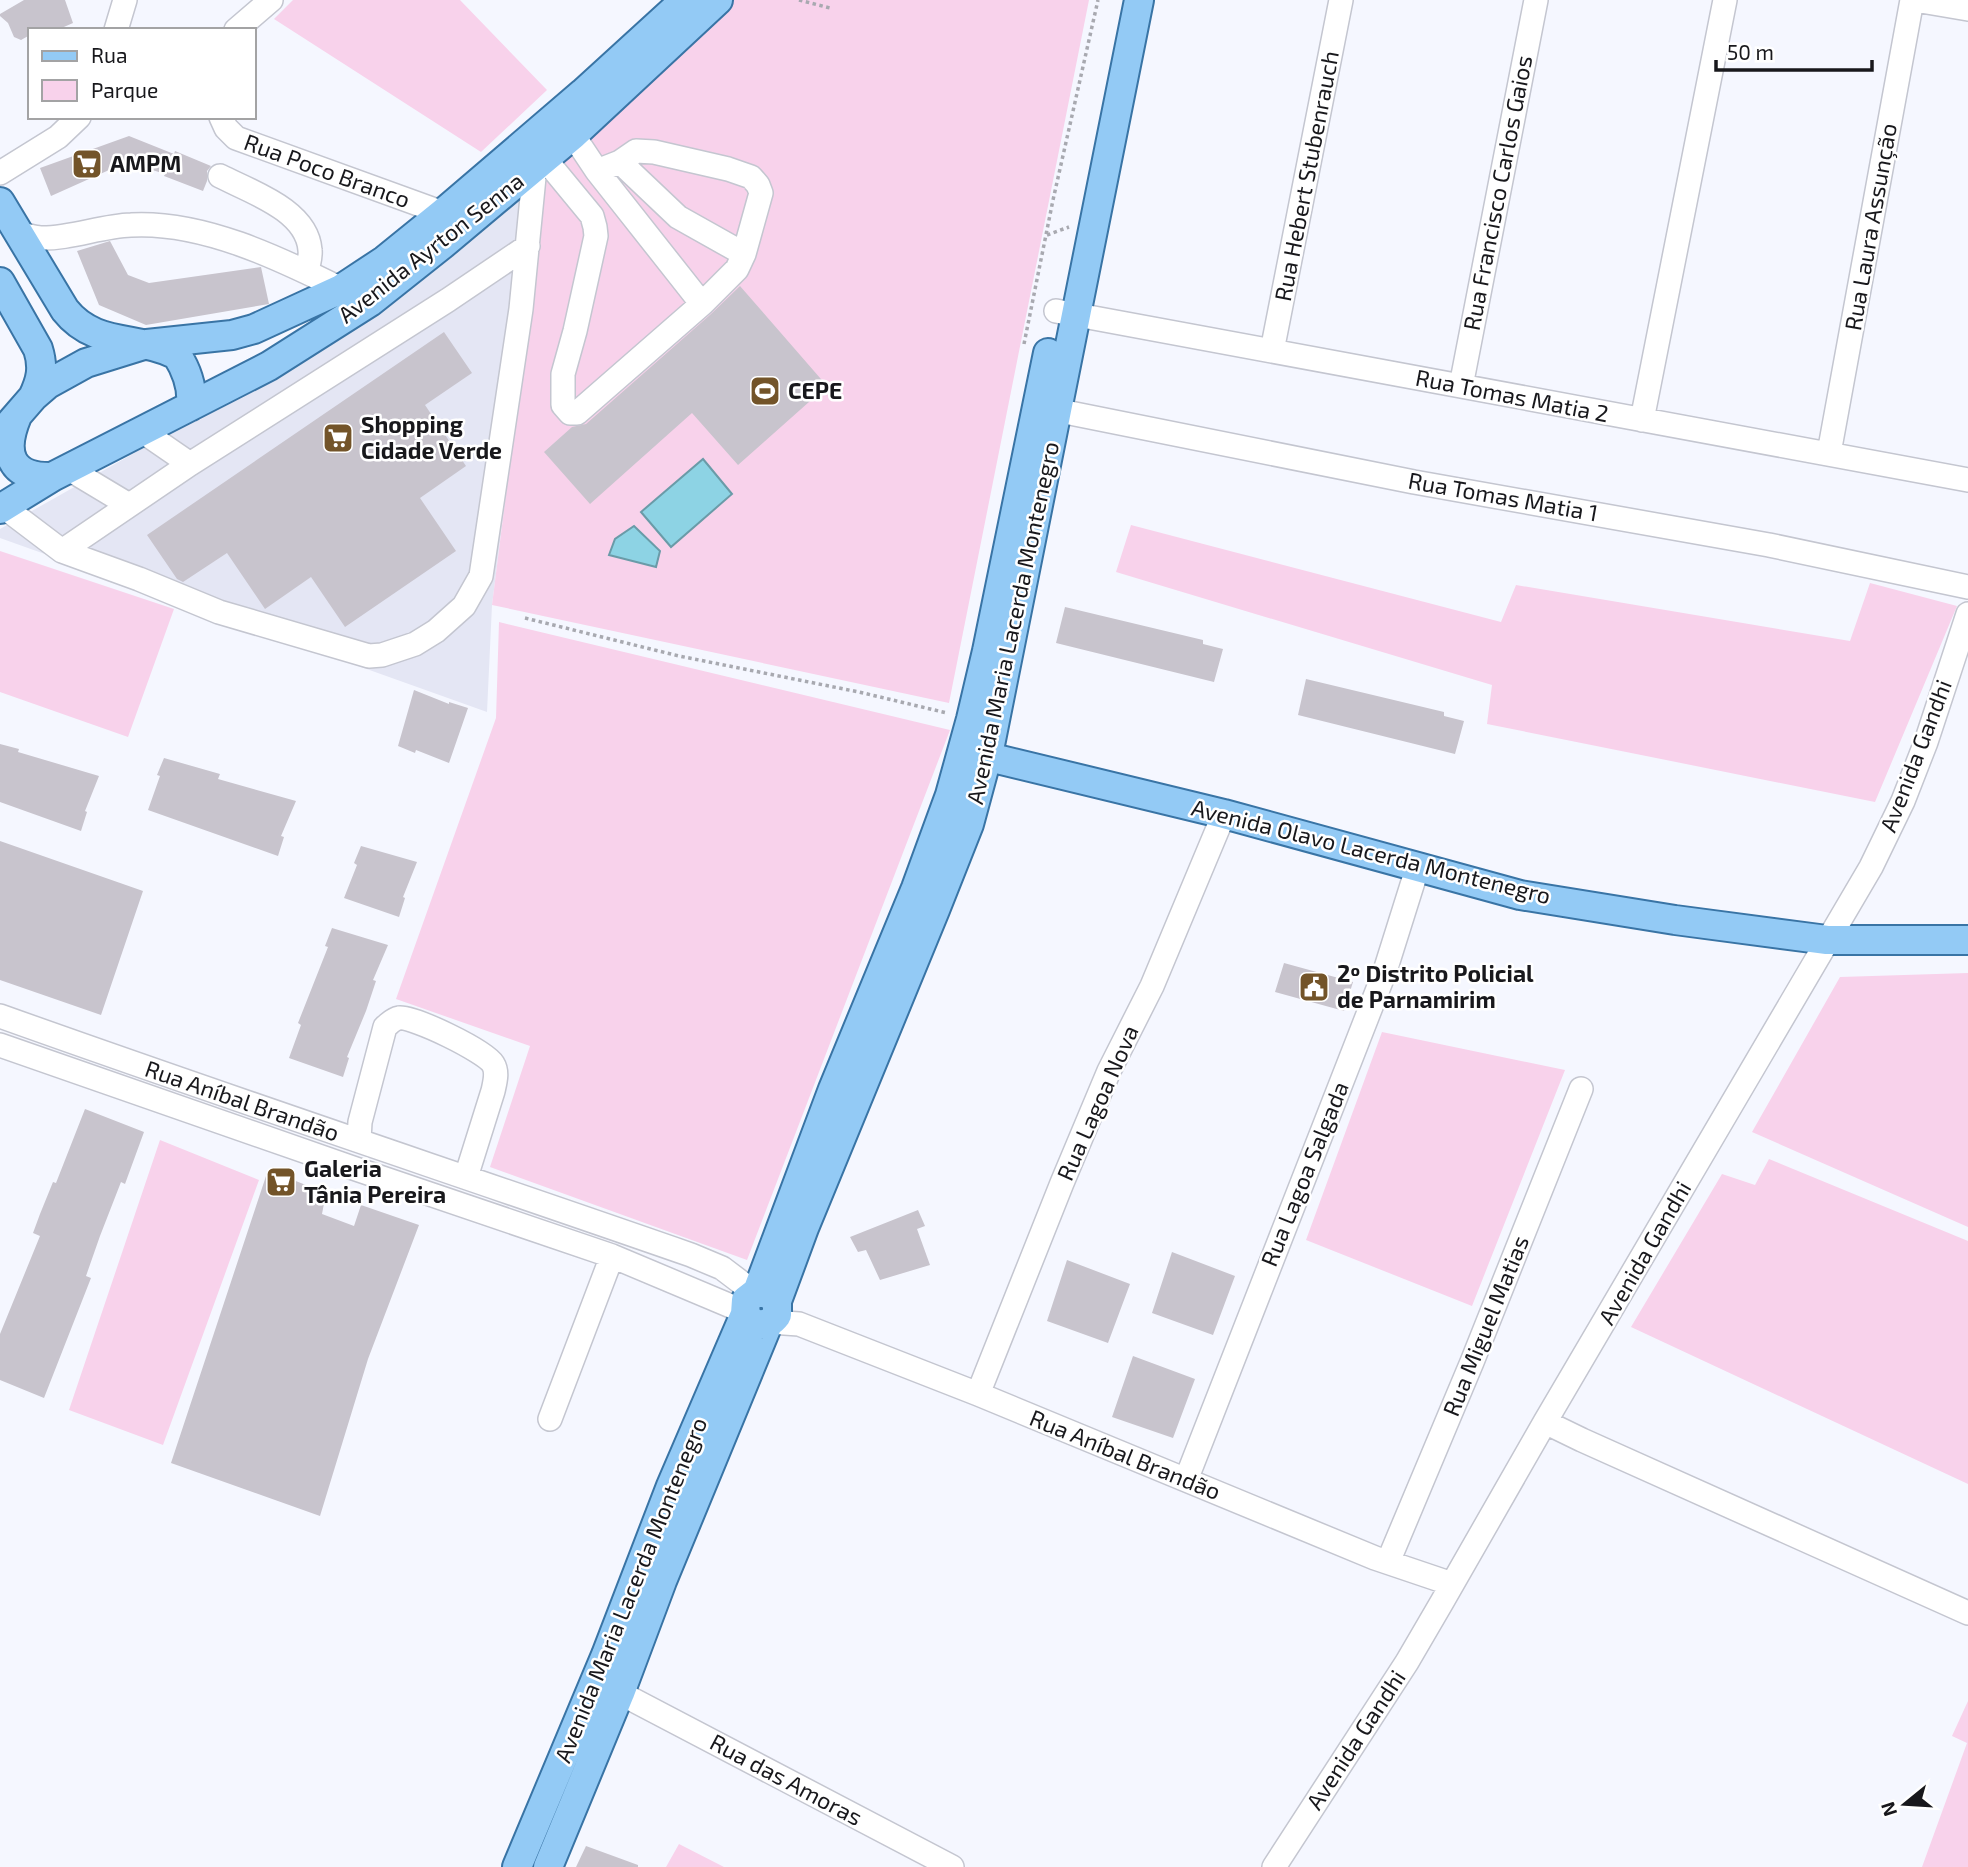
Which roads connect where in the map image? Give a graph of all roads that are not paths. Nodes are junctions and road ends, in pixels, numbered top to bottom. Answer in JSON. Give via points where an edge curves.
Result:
{"nodes":[{"id":1,"x":125,"y":0,"type":"edge"},
{"id":2,"x":245,"y":0,"type":"edge"},
{"id":3,"x":271,"y":0,"type":"edge"},
{"id":4,"x":685,"y":0,"type":"edge"},
{"id":5,"x":718,"y":0,"type":"edge"},
{"id":6,"x":1120,"y":0,"type":"edge"},
{"id":7,"x":1139,"y":0,"type":"edge"},
{"id":8,"x":1341,"y":0,"type":"edge"},
{"id":9,"x":1536,"y":0,"type":"edge"},
{"id":10,"x":1725,"y":0,"type":"edge"},
{"id":11,"x":1914,"y":0,"type":"edge"},
{"id":12,"x":1968,"y":9,"type":"edge"},
{"id":13,"x":117,"y":28,"type":"edge"},
{"id":14,"x":237,"y":28,"type":"edge"},
{"id":15,"x":238,"y":28,"type":"edge"},
{"id":16,"x":77,"y":119,"type":"edge"},
{"id":17,"x":222,"y":119,"type":"edge"},
{"id":18,"x":573,"y":135,"type":"junction"},
{"id":19,"x":620,"y":162,"type":"junction"},
{"id":20,"x":540,"y":163,"type":"junction"},
{"id":21,"x":597,"y":171,"type":"junction"},
{"id":22,"x":0,"y":173,"type":"edge"},
{"id":23,"x":220,"y":176,"type":"dead end"},
{"id":24,"x":0,"y":202,"type":"edge"},
{"id":25,"x":443,"y":213,"type":"junction"},
{"id":26,"x":19,"y":234,"type":"junction"},
{"id":27,"x":528,"y":246,"type":"junction"},
{"id":28,"x":744,"y":254,"type":"junction"},
{"id":29,"x":307,"y":272,"type":"junction"},
{"id":30,"x":0,"y":282,"type":"edge"},
{"id":31,"x":341,"y":289,"type":"junction"},
{"id":32,"x":702,"y":304,"type":"junction"},
{"id":33,"x":1066,"y":313,"type":"junction"},
{"id":34,"x":147,"y":344,"type":"junction"},
{"id":35,"x":1272,"y":351,"type":"junction"},
{"id":36,"x":1461,"y":386,"type":"junction"},
{"id":37,"x":191,"y":406,"type":"junction"},
{"id":38,"x":1048,"y":408,"type":"junction"},
{"id":39,"x":16,"y":416,"type":"edge"},
{"id":40,"x":1642,"y":420,"type":"junction"},
{"id":41,"x":142,"y":431,"type":"junction"},
{"id":42,"x":1829,"y":453,"type":"junction"},
{"id":43,"x":190,"y":464,"type":"junction"},
{"id":44,"x":61,"y":473,"type":"junction"},
{"id":45,"x":1968,"y":480,"type":"edge"},
{"id":46,"x":130,"y":505,"type":"junction"},
{"id":47,"x":2,"y":508,"type":"edge"},
{"id":48,"x":62,"y":551,"type":"junction"},
{"id":49,"x":1968,"y":587,"type":"edge"},
{"id":50,"x":1968,"y":614,"type":"edge"},
{"id":51,"x":975,"y":754,"type":"junction"},
{"id":52,"x":1224,"y":814,"type":"junction"},
{"id":53,"x":1418,"y":866,"type":"junction"},
{"id":54,"x":1827,"y":940,"type":"junction"},
{"id":55,"x":1968,"y":940,"type":"edge"},
{"id":56,"x":0,"y":1016,"type":"edge"},
{"id":57,"x":40,"y":1031,"type":"junction"},
{"id":58,"x":0,"y":1045,"type":"edge"},
{"id":59,"x":31,"y":1056,"type":"junction"},
{"id":60,"x":1581,"y":1089,"type":"dead end"},
{"id":61,"x":359,"y":1140,"type":"junction"},
{"id":62,"x":466,"y":1177,"type":"junction"},
{"id":63,"x":612,"y":1256,"type":"junction"},
{"id":64,"x":762,"y":1308,"type":"junction"},
{"id":65,"x":978,"y":1394,"type":"junction"},
{"id":66,"x":550,"y":1419,"type":"dead end"},
{"id":67,"x":1545,"y":1422,"type":"junction"},
{"id":68,"x":1185,"y":1480,"type":"junction"},
{"id":69,"x":1388,"y":1562,"type":"junction"},
{"id":70,"x":1452,"y":1584,"type":"junction"},
{"id":71,"x":1968,"y":1613,"type":"edge"},
{"id":72,"x":620,"y":1693,"type":"junction"},
{"id":73,"x":517,"y":1867,"type":"edge"},
{"id":74,"x":548,"y":1867,"type":"edge"},
{"id":75,"x":952,"y":1867,"type":"edge"},
{"id":76,"x":1274,"y":1867,"type":"edge"}],
"edges":[{"from":1,"to":13,"type":"street"},
{"from":2,"to":14,"type":"street"},
{"from":3,"to":15,"type":"street"},
{"from":4,"to":25,"type":"main road","name":"Avenida Ayrton Senna"},
{"from":5,"to":18,"type":"main road","name":"Avenida Ayrton Senna"},
{"from":6,"to":33,"type":"main road","name":"Avenida Maria Lacerda Montenegro","via":[[1075,226]]},
{"from":7,"to":33,"type":"main road","name":"Avenida Maria Lacerda Montenegro"},
{"from":8,"to":35,"type":"street","name":"Rua Hebert Stubenrauch"},
{"from":9,"to":36,"type":"street","name":"Rua Francisco Carlos Gaios"},
{"from":10,"to":40,"type":"street"},
{"from":11,"to":12,"type":"street"},
{"from":11,"to":42,"type":"street","name":"Rua Laura Assunção"},
{"from":16,"to":22,"type":"street","via":[[58,137]]},
{"from":17,"to":25,"type":"street","name":"Rua Poco Branco","via":[[236,138]]},
{"from":18,"to":20,"type":"main road","name":"Avenida Ayrton Senna"},
{"from":18,"to":21,"type":"street"},
{"from":19,"to":21,"type":"street"},
{"from":19,"to":28,"type":"street","via":[[678,217]]},
{"from":19,"to":28,"type":"street","via":[[636,151],[654,152],[751,177],[761,193]]},
{"from":20,"to":27,"type":"street"},
{"from":20,"to":32,"type":"street","via":[[592,216],[596,227],[591,266],[563,374],[563,405],[570,412],[578,413]]},
{"from":20,"to":37,"type":"main road","name":"Avenida Ayrton Senna","via":[[370,302],[270,366]]},
{"from":21,"to":32,"type":"street"},
{"from":23,"to":29,"type":"street","via":[[283,208],[295,219],[309,240]]},
{"from":24,"to":26,"type":"main road"},
{"from":25,"to":31,"type":"main road","name":"Avenida Ayrton Senna"},
{"from":26,"to":29,"type":"street","via":[[58,237],[133,224],[174,228],[220,238]]},
{"from":26,"to":34,"type":"main road","via":[[74,321],[95,334]]},
{"from":27,"to":43,"type":"street"},
{"from":27,"to":48,"type":"street","via":[[481,576],[464,606],[436,631],[415,644],[369,656],[219,612]]},
{"from":28,"to":32,"type":"street","via":[[737,269]]},
{"from":29,"to":31,"type":"street"},
{"from":30,"to":39,"type":"main road","via":[[41,361],[40,382]]},
{"from":31,"to":34,"type":"main road","name":"Avenida Ayrton Senna","via":[[254,329]]},
{"from":33,"to":35,"type":"street","name":"Rua Tomas Matia 2"},
{"from":33,"to":38,"type":"main road","name":"Avenida Maria Lacerda Montenegro"},
{"from":34,"to":37,"type":"main road","via":[[177,355],[189,380]]},
{"from":34,"to":39,"type":"main road","name":"Avenida Ayrton Senna","via":[[86,363],[48,384]]},
{"from":35,"to":36,"type":"street","name":"Rua Tomas Matia 2"},
{"from":36,"to":40,"type":"street","name":"Rua Tomas Matia 2"},
{"from":37,"to":41,"type":"main road","name":"Avenida Ayrton Senna"},
{"from":38,"to":49,"type":"street","name":"Rua Tomas Matia 1"},
{"from":38,"to":51,"type":"main road","name":"Avenida Maria Lacerda Montenegro","via":[[987,651]]},
{"from":39,"to":44,"type":"main road","via":[[9,447],[18,468],[39,478]]},
{"from":40,"to":42,"type":"street","name":"Rua Tomas Matia 2"},
{"from":41,"to":43,"type":"street"},
{"from":41,"to":44,"type":"main road","name":"Avenida Ayrton Senna"},
{"from":42,"to":45,"type":"street","name":"Rua Tomas Matia 2"},
{"from":43,"to":46,"type":"street"},
{"from":44,"to":46,"type":"street"},
{"from":44,"to":47,"type":"main road","name":"Avenida Ayrton Senna"},
{"from":46,"to":48,"type":"street"},
{"from":47,"to":48,"type":"street"},
{"from":50,"to":54,"type":"street","name":"Avenida Gandhi","via":[[1903,801],[1871,867]]},
{"from":51,"to":52,"type":"main road","name":"Avenida Olavo Lacerda Montenegro"},
{"from":51,"to":64,"type":"main road","name":"Avenida Maria Lacerda Montenegro","via":[[950,795],[833,1089]]},
{"from":52,"to":53,"type":"main road","name":"Avenida Olavo Lacerda Montenegro"},
{"from":52,"to":65,"type":"street","name":"Rua Lagoa Nova","via":[[1152,986],[1109,1071]]},
{"from":53,"to":54,"type":"main road","name":"Avenida Olavo Lacerda Montenegro","via":[[1520,895]]},
{"from":53,"to":68,"type":"street","name":"Rua Lagoa Salgada","via":[[1385,971]]},
{"from":54,"to":55,"type":"main road","name":"Avenida Olavo Lacerda Montenegro"},
{"from":54,"to":67,"type":"street","name":"Avenida Gandhi"},
{"from":56,"to":57,"type":"street","name":"Rua Aníbal Brandão"},
{"from":57,"to":59,"type":"street"},
{"from":57,"to":61,"type":"street","name":"Rua Aníbal Brandão"},
{"from":58,"to":59,"type":"street","name":"Rua Aníbal Brandão"},
{"from":59,"to":63,"type":"street","name":"Rua Aníbal Brandão"},
{"from":60,"to":69,"type":"street","name":"Rua Miguel Matias"},
{"from":61,"to":62,"type":"street","name":"Rua Aníbal Brandão"},
{"from":61,"to":62,"type":"street","via":[[385,1027],[402,1017],[457,1039],[494,1066],[493,1091]]},
{"from":62,"to":64,"type":"street","name":"Rua Aníbal Brandão","via":[[722,1268]]},
{"from":63,"to":64,"type":"street","name":"Rua Aníbal Brandão"},
{"from":63,"to":66,"type":"street"},
{"from":64,"to":65,"type":"street","name":"Rua Aníbal Brandão"},
{"from":64,"to":72,"type":"main road","name":"Avenida Maria Lacerda Montenegro"},
{"from":64,"to":73,"type":"main road","name":"Avenida Maria Lacerda Montenegro","via":[[671,1486]]},
{"from":65,"to":68,"type":"street","name":"Rua Aníbal Brandão"},
{"from":67,"to":70,"type":"street","name":"Avenida Gandhi"},
{"from":67,"to":71,"type":"street"},
{"from":68,"to":69,"type":"street","name":"Rua Aníbal Brandão"},
{"from":69,"to":70,"type":"street","name":"Rua Aníbal Brandão"},
{"from":70,"to":76,"type":"street","name":"Avenida Gandhi"},
{"from":72,"to":74,"type":"main road","name":"Avenida Maria Lacerda Montenegro"},
{"from":72,"to":75,"type":"street","name":"Rua das Amoras"}]}
